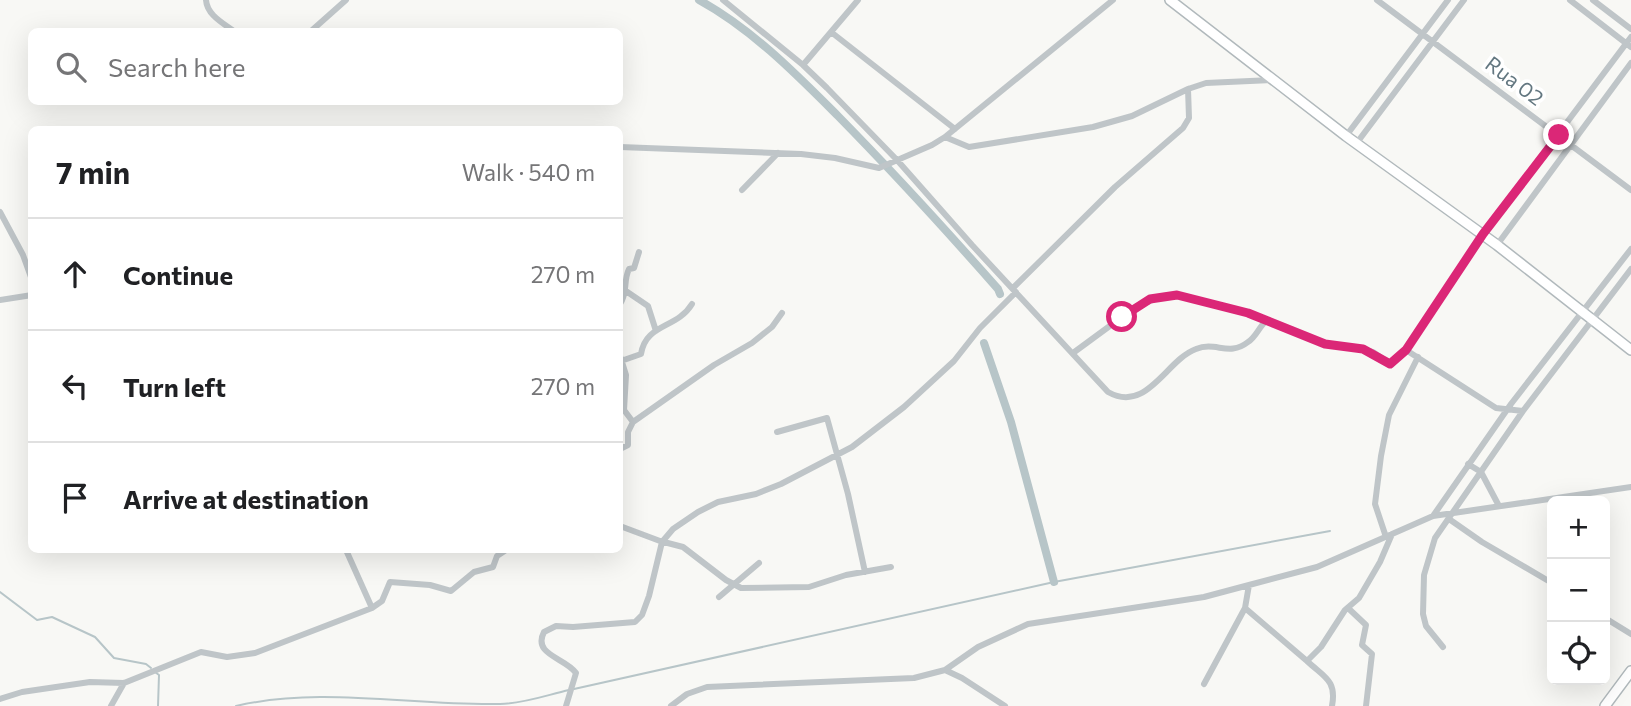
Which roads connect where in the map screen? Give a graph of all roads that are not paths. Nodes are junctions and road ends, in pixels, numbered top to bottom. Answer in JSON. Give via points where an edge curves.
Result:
{"nodes":[{"id":1,"x":205,"y":0,"type":"edge"},
{"id":2,"x":346,"y":0,"type":"edge"},
{"id":3,"x":723,"y":0,"type":"edge"},
{"id":4,"x":858,"y":0,"type":"edge"},
{"id":5,"x":1113,"y":0,"type":"edge"},
{"id":6,"x":1170,"y":0,"type":"edge"},
{"id":7,"x":1377,"y":0,"type":"edge"},
{"id":8,"x":1448,"y":0,"type":"edge"},
{"id":9,"x":1464,"y":0,"type":"edge"},
{"id":10,"x":1570,"y":0,"type":"edge"},
{"id":11,"x":1593,"y":0,"type":"edge"},
{"id":12,"x":732,"y":2,"type":"edge"},
{"id":13,"x":230,"y":28,"type":"edge"},
{"id":14,"x":314,"y":28,"type":"edge"},
{"id":15,"x":1631,"y":29,"type":"edge"},
{"id":16,"x":831,"y":32,"type":"junction"},
{"id":17,"x":1422,"y":34,"type":"junction"},
{"id":18,"x":1433,"y":41,"type":"junction"},
{"id":19,"x":1630,"y":42,"type":"edge"},
{"id":20,"x":1631,"y":62,"type":"edge"},
{"id":21,"x":803,"y":65,"type":"junction"},
{"id":22,"x":1272,"y":80,"type":"junction"},
{"id":23,"x":1188,"y":89,"type":"junction"},
{"id":24,"x":955,"y":129,"type":"junction"},
{"id":25,"x":1559,"y":135,"type":"junction"},
{"id":26,"x":1346,"y":136,"type":"junction"},
{"id":27,"x":945,"y":137,"type":"junction"},
{"id":28,"x":1356,"y":144,"type":"junction"},
{"id":29,"x":1570,"y":144,"type":"junction"},
{"id":30,"x":623,"y":147,"type":"edge"},
{"id":31,"x":778,"y":153,"type":"junction"},
{"id":32,"x":897,"y":160,"type":"junction"},
{"id":33,"x":742,"y":190,"type":"dead end"},
{"id":34,"x":1631,"y":190,"type":"edge"},
{"id":35,"x":0,"y":212,"type":"edge"},
{"id":36,"x":1483,"y":234,"type":"junction"},
{"id":37,"x":1497,"y":245,"type":"junction"},
{"id":38,"x":1631,"y":249,"type":"edge"},
{"id":39,"x":639,"y":252,"type":"dead end"},
{"id":40,"x":28,"y":269,"type":"edge"},
{"id":41,"x":1631,"y":269,"type":"edge"},
{"id":42,"x":623,"y":289,"type":"edge"},
{"id":43,"x":1014,"y":290,"type":"junction"},
{"id":44,"x":28,"y":294,"type":"edge"},
{"id":45,"x":0,"y":300,"type":"edge"},
{"id":46,"x":692,"y":304,"type":"dead end"},
{"id":47,"x":782,"y":313,"type":"dead end"},
{"id":48,"x":1581,"y":313,"type":"junction"},
{"id":49,"x":1266,"y":321,"type":"junction"},
{"id":50,"x":1592,"y":321,"type":"junction"},
{"id":51,"x":656,"y":331,"type":"junction"},
{"id":52,"x":1406,"y":350,"type":"junction"},
{"id":53,"x":1631,"y":350,"type":"edge"},
{"id":54,"x":1073,"y":353,"type":"junction"},
{"id":55,"x":623,"y":357,"type":"edge"},
{"id":56,"x":1418,"y":357,"type":"junction"},
{"id":57,"x":623,"y":366,"type":"edge"},
{"id":58,"x":1506,"y":410,"type":"junction"},
{"id":59,"x":1523,"y":411,"type":"junction"},
{"id":60,"x":633,"y":422,"type":"junction"},
{"id":61,"x":777,"y":432,"type":"dead end"},
{"id":62,"x":623,"y":448,"type":"edge"},
{"id":63,"x":838,"y":456,"type":"junction"},
{"id":64,"x":1468,"y":464,"type":"junction"},
{"id":65,"x":1481,"y":472,"type":"junction"},
{"id":66,"x":1631,"y":487,"type":"edge"},
{"id":67,"x":1499,"y":506,"type":"junction"},
{"id":68,"x":1433,"y":516,"type":"junction"},
{"id":69,"x":1450,"y":516,"type":"junction"},
{"id":70,"x":623,"y":527,"type":"edge"},
{"id":71,"x":1389,"y":535,"type":"junction"},
{"id":72,"x":662,"y":542,"type":"junction"},
{"id":73,"x":347,"y":553,"type":"edge"},
{"id":74,"x":492,"y":553,"type":"edge"},
{"id":75,"x":502,"y":553,"type":"edge"},
{"id":76,"x":497,"y":556,"type":"junction"},
{"id":77,"x":759,"y":564,"type":"dead end"},
{"id":78,"x":891,"y":566,"type":"dead end"},
{"id":79,"x":865,"y":572,"type":"junction"},
{"id":80,"x":1547,"y":580,"type":"edge"},
{"id":81,"x":733,"y":585,"type":"junction"},
{"id":82,"x":1249,"y":585,"type":"junction"},
{"id":83,"x":719,"y":597,"type":"dead end"},
{"id":84,"x":372,"y":608,"type":"junction"},
{"id":85,"x":1245,"y":608,"type":"junction"},
{"id":86,"x":1348,"y":608,"type":"junction"},
{"id":87,"x":1610,"y":621,"type":"edge"},
{"id":88,"x":1631,"y":634,"type":"edge"},
{"id":89,"x":1443,"y":647,"type":"dead end"},
{"id":90,"x":1307,"y":661,"type":"junction"},
{"id":91,"x":945,"y":670,"type":"junction"},
{"id":92,"x":1631,"y":671,"type":"edge"},
{"id":93,"x":124,"y":683,"type":"junction"},
{"id":94,"x":1204,"y":684,"type":"dead end"},
{"id":95,"x":0,"y":699,"type":"edge"},
{"id":96,"x":1611,"y":704,"type":"edge"},
{"id":97,"x":111,"y":706,"type":"edge"},
{"id":98,"x":566,"y":706,"type":"edge"},
{"id":99,"x":671,"y":706,"type":"edge"},
{"id":100,"x":1004,"y":706,"type":"edge"},
{"id":101,"x":1332,"y":706,"type":"edge"},
{"id":102,"x":1366,"y":706,"type":"edge"}],
"edges":[{"from":1,"to":13,"type":"street","via":[[206,9]]},
{"from":2,"to":14,"type":"street"},
{"from":3,"to":12,"type":"street"},
{"from":4,"to":16,"type":"street"},
{"from":5,"to":24,"type":"street"},
{"from":6,"to":22,"type":"street"},
{"from":7,"to":17,"type":"street","name":"Rua 02"},
{"from":8,"to":17,"type":"street"},
{"from":9,"to":18,"type":"street"},
{"from":10,"to":19,"type":"street"},
{"from":11,"to":15,"type":"street"},
{"from":12,"to":21,"type":"street"},
{"from":16,"to":21,"type":"street"},
{"from":16,"to":24,"type":"street"},
{"from":17,"to":18,"type":"street","name":"Rua 02"},
{"from":17,"to":26,"type":"street"},
{"from":18,"to":25,"type":"street","name":"Rua 02"},
{"from":18,"to":28,"type":"street"},
{"from":19,"to":25,"type":"street"},
{"from":20,"to":29,"type":"street"},
{"from":21,"to":32,"type":"street"},
{"from":22,"to":23,"type":"street","via":[[1206,83]]},
{"from":22,"to":26,"type":"street"},
{"from":23,"to":27,"type":"street","via":[[1132,116],[1093,127],[969,147]]},
{"from":23,"to":43,"type":"street","via":[[1189,118],[1183,128],[1102,199]]},
{"from":24,"to":27,"type":"street"},
{"from":25,"to":29,"type":"street","name":"Rua 02"},
{"from":25,"to":36,"type":"street"},
{"from":26,"to":28,"type":"street"},
{"from":27,"to":32,"type":"street"},
{"from":28,"to":36,"type":"street"},
{"from":29,"to":34,"type":"street","name":"Rua 02"},
{"from":29,"to":37,"type":"street"},
{"from":30,"to":31,"type":"street"},
{"from":31,"to":32,"type":"street","via":[[879,168]]},
{"from":31,"to":33,"type":"street"},
{"from":32,"to":43,"type":"street"},
{"from":35,"to":40,"type":"street"},
{"from":36,"to":37,"type":"street"},
{"from":36,"to":52,"type":"street"},
{"from":37,"to":48,"type":"street"},
{"from":38,"to":48,"type":"street"},
{"from":39,"to":42,"type":"street"},
{"from":41,"to":50,"type":"street"},
{"from":42,"to":51,"type":"street","via":[[648,306]]},
{"from":43,"to":54,"type":"street"},
{"from":43,"to":63,"type":"street","via":[[954,361],[918,395]]},
{"from":44,"to":45,"type":"street"},
{"from":46,"to":51,"type":"street","via":[[685,316]]},
{"from":47,"to":60,"type":"street","via":[[752,344]]},
{"from":48,"to":50,"type":"street"},
{"from":48,"to":58,"type":"street"},
{"from":49,"to":52,"type":"street","via":[[1325,344],[1363,349],[1390,364]]},
{"from":49,"to":54,"type":"street","via":[[1194,298],[1163,296],[1137,306]]},
{"from":49,"to":54,"type":"street","via":[[1248,343],[1227,351],[1211,346],[1195,349],[1146,391],[1125,397],[1108,392]]},
{"from":50,"to":53,"type":"street"},
{"from":50,"to":59,"type":"street"},
{"from":51,"to":55,"type":"street","via":[[643,343],[641,354]]},
{"from":52,"to":56,"type":"street"},
{"from":56,"to":58,"type":"street"},
{"from":56,"to":71,"type":"street","via":[[1389,415],[1382,447],[1376,504]]},
{"from":57,"to":60,"type":"street","via":[[624,410]]},
{"from":58,"to":59,"type":"street"},
{"from":58,"to":64,"type":"street"},
{"from":59,"to":65,"type":"street"},
{"from":60,"to":62,"type":"street","via":[[628,445]]},
{"from":61,"to":63,"type":"street","via":[[827,418]]},
{"from":63,"to":72,"type":"street","via":[[755,494],[718,502],[673,529]]},
{"from":63,"to":79,"type":"street"},
{"from":64,"to":65,"type":"street"},
{"from":64,"to":68,"type":"street"},
{"from":65,"to":67,"type":"street"},
{"from":65,"to":69,"type":"street"},
{"from":66,"to":67,"type":"street"},
{"from":67,"to":69,"type":"street"},
{"from":68,"to":69,"type":"street"},
{"from":68,"to":71,"type":"street"},
{"from":69,"to":80,"type":"street","via":[[1482,542]]},
{"from":69,"to":89,"type":"street","via":[[1429,554],[1422,592],[1426,626]]},
{"from":70,"to":72,"type":"street"},
{"from":71,"to":82,"type":"street","via":[[1317,567]]},
{"from":71,"to":86,"type":"street","via":[[1368,584]]},
{"from":72,"to":81,"type":"street","via":[[684,547]]},
{"from":72,"to":98,"type":"street","via":[[649,596],[635,622],[556,626],[541,636],[544,651],[576,673]]},
{"from":73,"to":84,"type":"street"},
{"from":74,"to":76,"type":"street"},
{"from":75,"to":76,"type":"street"},
{"from":76,"to":84,"type":"street","via":[[493,567],[474,572],[452,591],[430,584],[390,582],[382,601]]},
{"from":77,"to":81,"type":"street"},
{"from":78,"to":79,"type":"street"},
{"from":79,"to":81,"type":"street","via":[[800,588]]},
{"from":81,"to":83,"type":"street"},
{"from":82,"to":85,"type":"street"},
{"from":82,"to":91,"type":"street","via":[[1204,597],[1028,624],[978,647]]},
{"from":84,"to":93,"type":"street","via":[[255,653],[227,657],[201,652]]},
{"from":85,"to":90,"type":"street"},
{"from":85,"to":94,"type":"street"},
{"from":86,"to":90,"type":"street"},
{"from":86,"to":102,"type":"street","via":[[1366,625],[1362,645],[1372,654]]},
{"from":87,"to":88,"type":"street"},
{"from":90,"to":101,"type":"street","via":[[1333,688]]},
{"from":91,"to":99,"type":"street","via":[[914,678],[706,687]]},
{"from":91,"to":100,"type":"street"},
{"from":92,"to":96,"type":"street"},
{"from":93,"to":95,"type":"street","via":[[90,682]]},
{"from":93,"to":97,"type":"street"}]}
